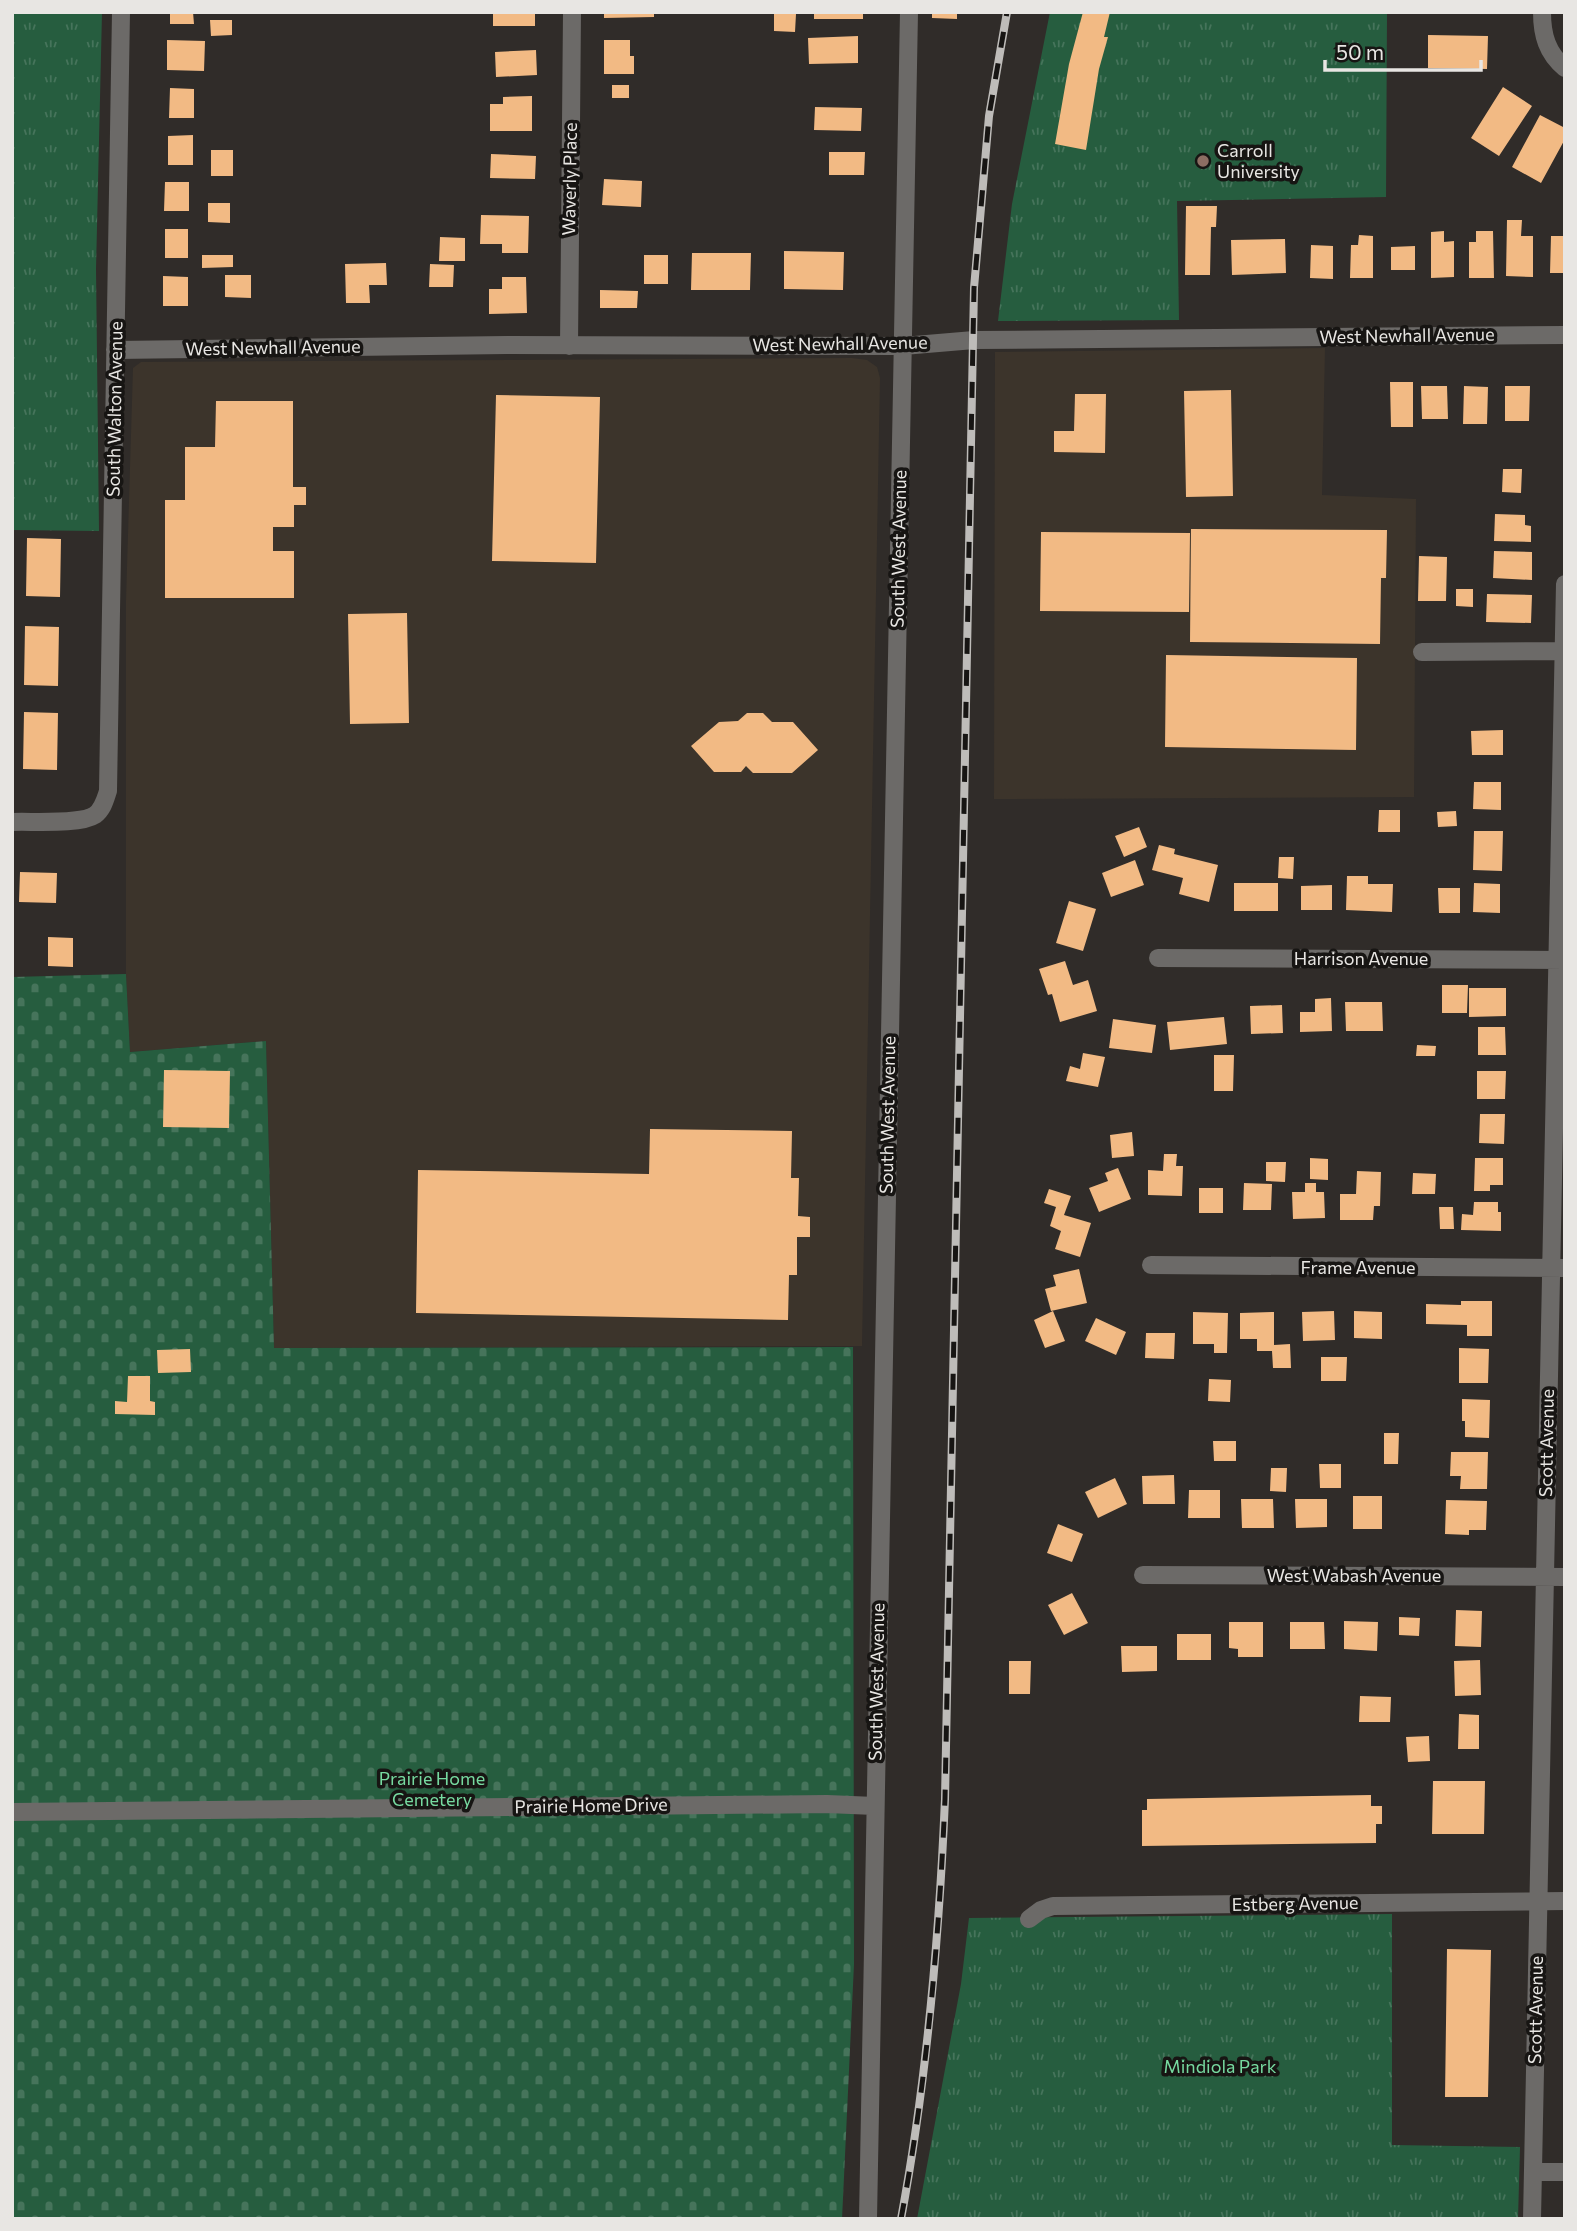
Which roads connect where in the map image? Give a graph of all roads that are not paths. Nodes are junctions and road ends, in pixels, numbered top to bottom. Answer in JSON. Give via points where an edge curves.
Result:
{"nodes":[{"id":1,"x":121,"y":12,"type":"edge"},
{"id":2,"x":572,"y":12,"type":"edge"},
{"id":3,"x":909,"y":12,"type":"edge"},
{"id":4,"x":1542,"y":12,"type":"edge"},
{"id":5,"x":1565,"y":68,"type":"edge"},
{"id":6,"x":1565,"y":335,"type":"edge"},
{"id":7,"x":569,"y":345,"type":"junction"},
{"id":8,"x":903,"y":346,"type":"junction"},
{"id":9,"x":115,"y":350,"type":"junction"},
{"id":10,"x":1565,"y":584,"type":"edge"},
{"id":11,"x":1564,"y":651,"type":"edge"},
{"id":12,"x":1422,"y":652,"type":"dead end"},
{"id":13,"x":12,"y":822,"type":"edge"},
{"id":14,"x":1158,"y":958,"type":"dead end"},
{"id":15,"x":1561,"y":960,"type":"edge"},
{"id":16,"x":1152,"y":1265,"type":"dead end"},
{"id":17,"x":1558,"y":1268,"type":"edge"},
{"id":18,"x":1143,"y":1575,"type":"dead end"},
{"id":19,"x":1544,"y":1577,"type":"junction"},
{"id":20,"x":1565,"y":1577,"type":"edge"},
{"id":21,"x":876,"y":1806,"type":"junction"},
{"id":22,"x":12,"y":1812,"type":"edge"},
{"id":23,"x":1565,"y":1901,"type":"edge"},
{"id":24,"x":1538,"y":1902,"type":"junction"},
{"id":25,"x":1029,"y":1919,"type":"dead end"},
{"id":26,"x":1533,"y":2172,"type":"junction"},
{"id":27,"x":1565,"y":2172,"type":"edge"},
{"id":28,"x":868,"y":2219,"type":"edge"},
{"id":29,"x":1532,"y":2219,"type":"edge"}],
"edges":[{"from":1,"to":9,"type":"street","name":"South Walton Avenue"},
{"from":2,"to":7,"type":"street","name":"Waverly Place"},
{"from":3,"to":8,"type":"street","name":"South West Avenue"},
{"from":4,"to":5,"type":"street","via":[[1544,40]]},
{"from":6,"to":8,"type":"street","name":"West Newhall Avenue","via":[[974,340]]},
{"from":7,"to":8,"type":"street","name":"West Newhall Avenue"},
{"from":7,"to":9,"type":"street","name":"West Newhall Avenue"},
{"from":8,"to":21,"type":"street","name":"South West Avenue"},
{"from":9,"to":13,"type":"street","name":"South Walton Avenue","via":[[108,791],[104,805],[82,820]]},
{"from":10,"to":11,"type":"street","name":"Scott Avenue"},
{"from":11,"to":12,"type":"street"},
{"from":11,"to":15,"type":"street","name":"Scott Avenue"},
{"from":14,"to":15,"type":"street","name":"Harrison Avenue"},
{"from":15,"to":17,"type":"street","name":"Scott Avenue"},
{"from":16,"to":17,"type":"street","name":"Frame Avenue"},
{"from":17,"to":19,"type":"street","name":"Scott Avenue"},
{"from":18,"to":19,"type":"street","name":"West Wabash Avenue"},
{"from":19,"to":20,"type":"street","name":"West Wabash Avenue"},
{"from":19,"to":24,"type":"street","name":"Scott Avenue"},
{"from":21,"to":22,"type":"street","name":"Prairie Home Drive"},
{"from":21,"to":28,"type":"street","name":"South West Avenue"},
{"from":23,"to":24,"type":"street","name":"Estberg Avenue"},
{"from":24,"to":25,"type":"street","name":"Estberg Avenue","via":[[1053,1906]]},
{"from":24,"to":26,"type":"street","name":"Scott Avenue"},
{"from":26,"to":27,"type":"street"},
{"from":26,"to":29,"type":"street","name":"Scott Avenue"}]}
